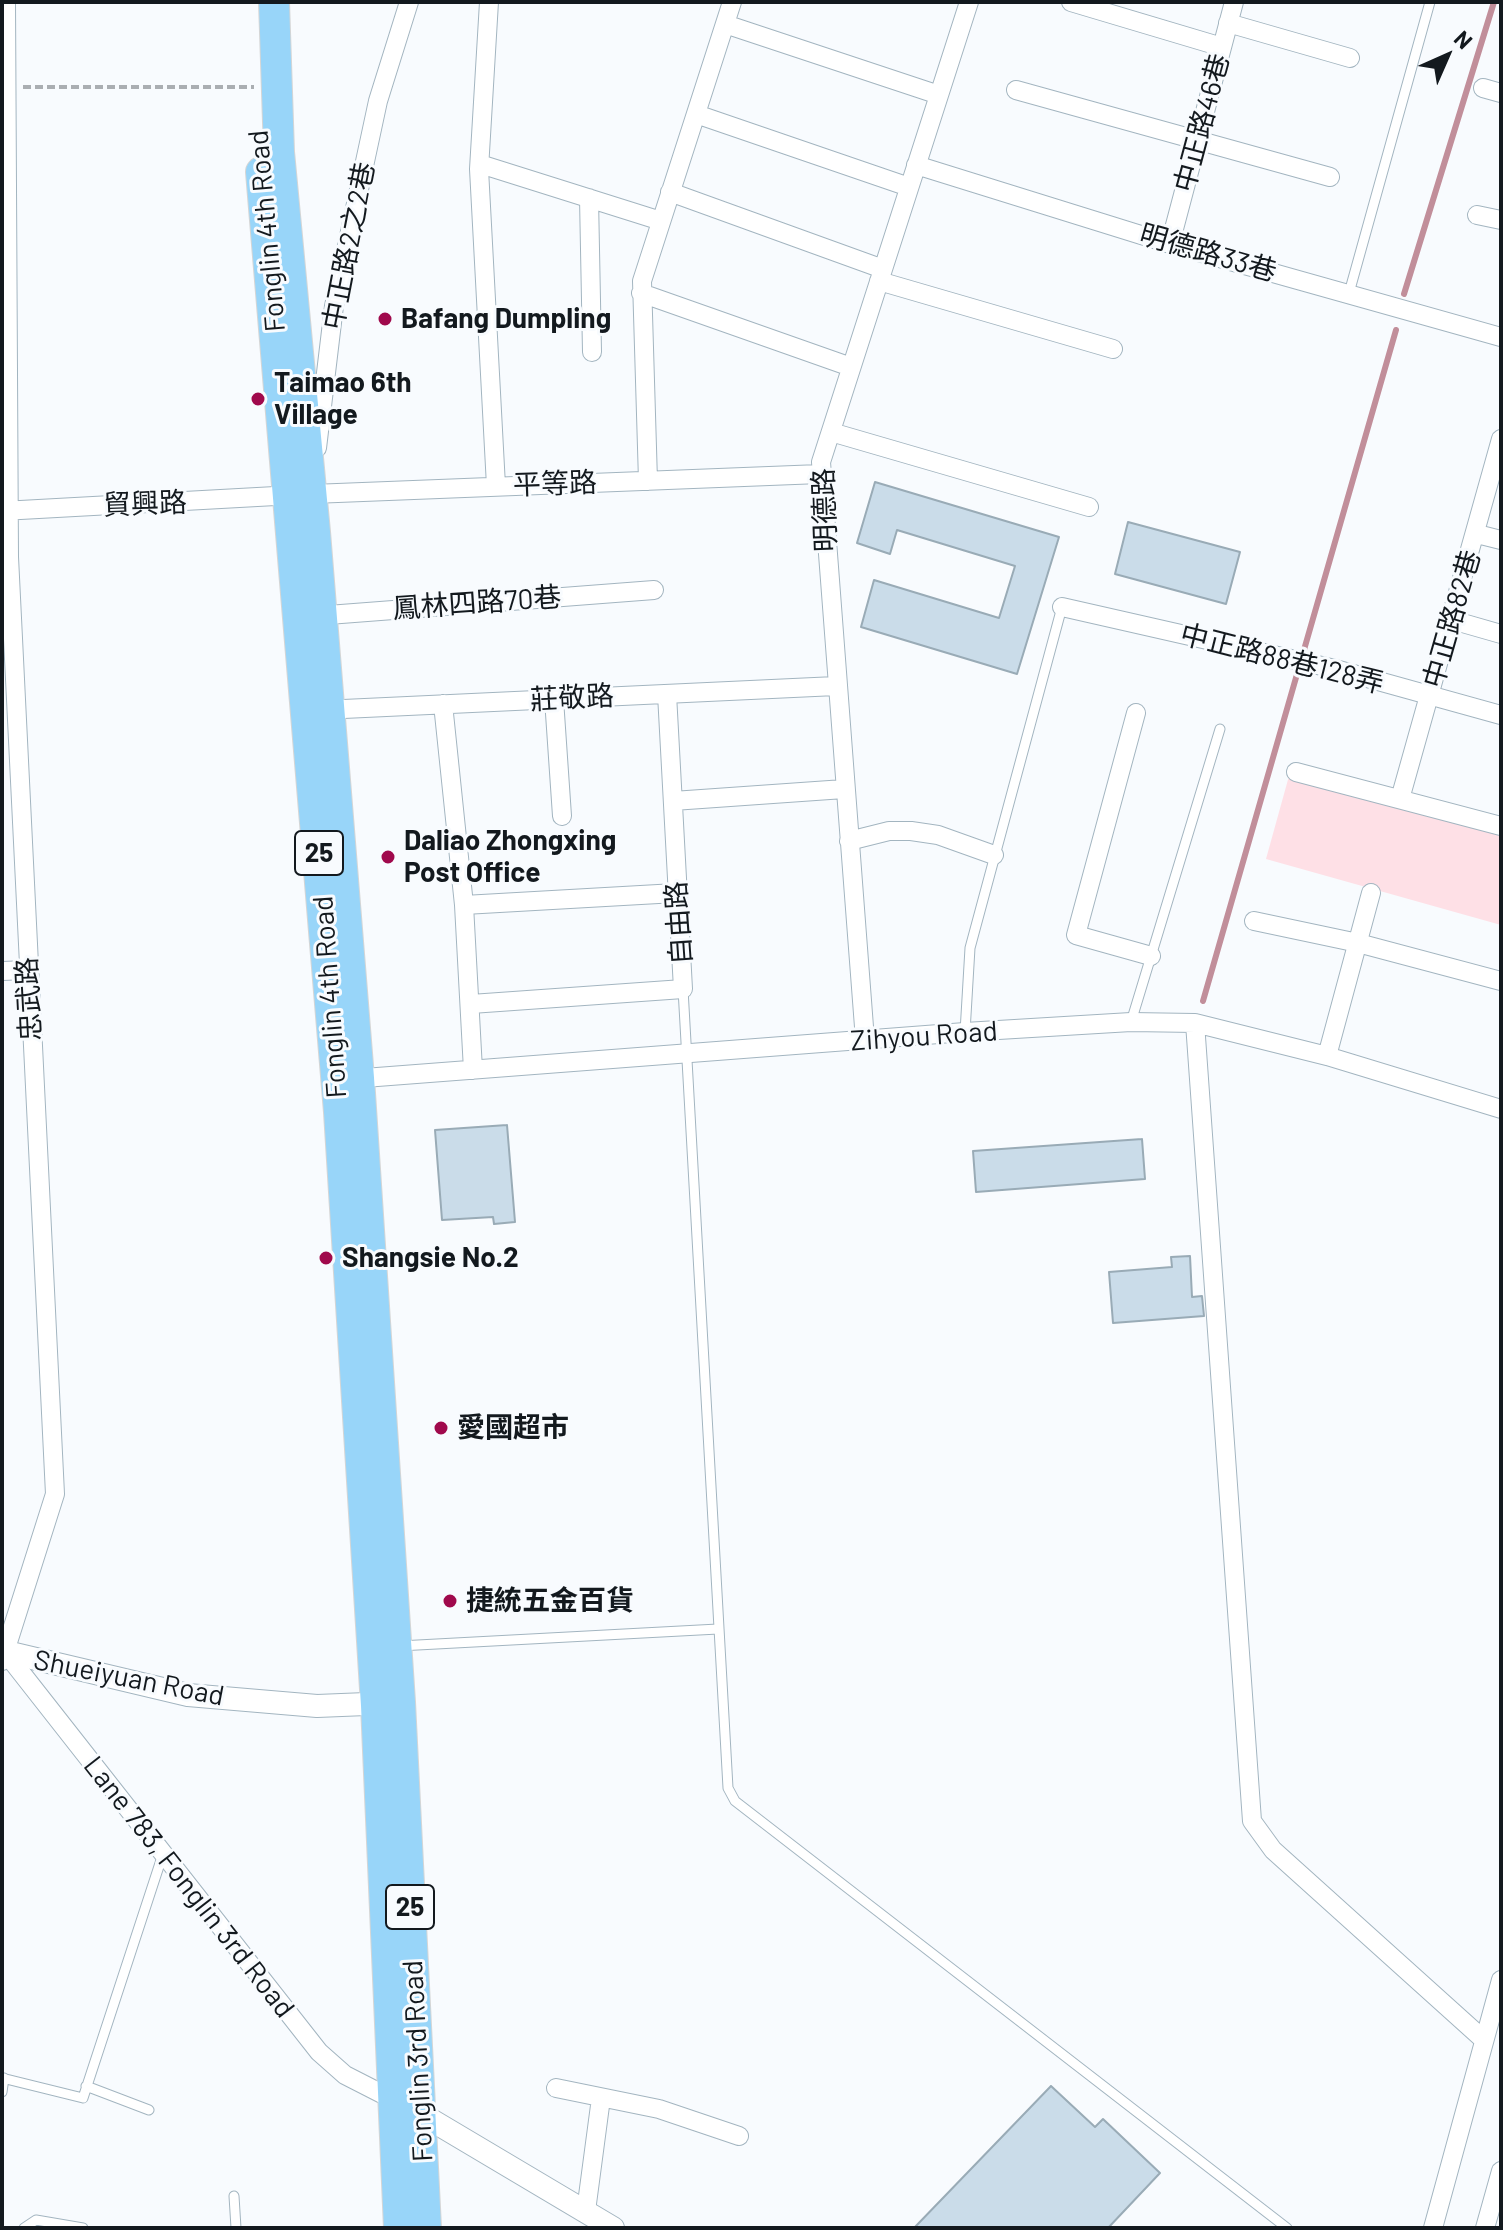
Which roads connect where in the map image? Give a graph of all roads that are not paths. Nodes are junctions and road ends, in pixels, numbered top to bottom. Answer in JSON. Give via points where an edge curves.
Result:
{"nodes":[{"id":1,"x":6,"y":2,"type":"edge"},
{"id":2,"x":254,"y":2,"type":"edge"},
{"id":3,"x":274,"y":2,"type":"edge"},
{"id":4,"x":409,"y":2,"type":"edge"},
{"id":5,"x":489,"y":2,"type":"edge"},
{"id":6,"x":732,"y":2,"type":"edge"},
{"id":7,"x":969,"y":2,"type":"edge"},
{"id":8,"x":1071,"y":2,"type":"edge"},
{"id":9,"x":1430,"y":2,"type":"edge"},
{"id":10,"x":1229,"y":8,"type":"edge"},
{"id":11,"x":725,"y":24,"type":"junction"},
{"id":12,"x":1222,"y":47,"type":"junction"},
{"id":13,"x":1350,"y":58,"type":"dead end"},
{"id":14,"x":3,"y":86,"type":"edge"},
{"id":15,"x":266,"y":87,"type":"junction"},
{"id":16,"x":1016,"y":90,"type":"dead end"},
{"id":17,"x":939,"y":95,"type":"junction"},
{"id":18,"x":696,"y":114,"type":"junction"},
{"id":19,"x":1196,"y":143,"type":"junction"},
{"id":20,"x":480,"y":164,"type":"junction"},
{"id":21,"x":916,"y":165,"type":"junction"},
{"id":22,"x":1330,"y":177,"type":"dead end"},
{"id":23,"x":909,"y":187,"type":"junction"},
{"id":24,"x":670,"y":192,"type":"junction"},
{"id":25,"x":589,"y":198,"type":"junction"},
{"id":26,"x":1477,"y":215,"type":"dead end"},
{"id":27,"x":1501,"y":220,"type":"edge"},
{"id":28,"x":661,"y":221,"type":"junction"},
{"id":29,"x":1170,"y":244,"type":"junction"},
{"id":30,"x":881,"y":275,"type":"junction"},
{"id":31,"x":641,"y":293,"type":"junction"},
{"id":32,"x":1349,"y":293,"type":"junction"},
{"id":33,"x":1501,"y":337,"type":"edge"},
{"id":34,"x":1113,"y":349,"type":"dead end"},
{"id":35,"x":592,"y":352,"type":"dead end"},
{"id":36,"x":851,"y":367,"type":"junction"},
{"id":37,"x":831,"y":432,"type":"junction"},
{"id":38,"x":1501,"y":442,"type":"edge"},
{"id":39,"x":820,"y":474,"type":"junction"},
{"id":40,"x":648,"y":481,"type":"junction"},
{"id":41,"x":496,"y":486,"type":"junction"},
{"id":42,"x":300,"y":495,"type":"junction"},
{"id":43,"x":1089,"y":507,"type":"dead end"},
{"id":44,"x":5,"y":511,"type":"edge"},
{"id":45,"x":1477,"y":534,"type":"junction"},
{"id":46,"x":1501,"y":540,"type":"edge"},
{"id":47,"x":654,"y":590,"type":"dead end"},
{"id":48,"x":1062,"y":607,"type":"joint"},
{"id":49,"x":311,"y":616,"type":"junction"},
{"id":50,"x":1452,"y":620,"type":"junction"},
{"id":51,"x":1501,"y":634,"type":"edge"},
{"id":52,"x":836,"y":686,"type":"junction"},
{"id":53,"x":667,"y":694,"type":"junction"},
{"id":54,"x":1430,"y":695,"type":"junction"},
{"id":55,"x":554,"y":699,"type":"junction"},
{"id":56,"x":443,"y":704,"type":"junction"},
{"id":57,"x":318,"y":710,"type":"junction"},
{"id":58,"x":1136,"y":713,"type":"dead end"},
{"id":59,"x":1501,"y":715,"type":"edge"},
{"id":60,"x":1220,"y":729,"type":"dead end"},
{"id":61,"x":1296,"y":772,"type":"dead end"},
{"id":62,"x":844,"y":789,"type":"junction"},
{"id":63,"x":1400,"y":799,"type":"junction"},
{"id":64,"x":673,"y":801,"type":"junction"},
{"id":65,"x":562,"y":816,"type":"dead end"},
{"id":66,"x":1501,"y":826,"type":"edge"},
{"id":67,"x":849,"y":841,"type":"junction"},
{"id":68,"x":994,"y":855,"type":"junction"},
{"id":69,"x":676,"y":893,"type":"junction"},
{"id":70,"x":1371,"y":893,"type":"dead end"},
{"id":71,"x":464,"y":905,"type":"junction"},
{"id":72,"x":1254,"y":921,"type":"dead end"},
{"id":73,"x":1358,"y":943,"type":"junction"},
{"id":74,"x":1151,"y":956,"type":"junction"},
{"id":75,"x":27,"y":970,"type":"junction"},
{"id":76,"x":2,"y":971,"type":"edge"},
{"id":77,"x":1501,"y":981,"type":"edge"},
{"id":78,"x":683,"y":989,"type":"junction"},
{"id":79,"x":471,"y":1004,"type":"junction"},
{"id":80,"x":1131,"y":1022,"type":"junction"},
{"id":81,"x":1195,"y":1023,"type":"junction"},
{"id":82,"x":965,"y":1032,"type":"junction"},
{"id":83,"x":865,"y":1040,"type":"junction"},
{"id":84,"x":687,"y":1053,"type":"junction"},
{"id":85,"x":1327,"y":1056,"type":"junction"},
{"id":86,"x":473,"y":1070,"type":"junction"},
{"id":87,"x":348,"y":1079,"type":"junction"},
{"id":88,"x":1501,"y":1109,"type":"edge"},
{"id":89,"x":718,"y":1629,"type":"junction"},
{"id":90,"x":396,"y":1646,"type":"junction"},
{"id":91,"x":3,"y":1655,"type":"edge"},
{"id":92,"x":388,"y":1703,"type":"junction"},
{"id":93,"x":163,"y":1854,"type":"junction"},
{"id":94,"x":1501,"y":1980,"type":"edge"},
{"id":95,"x":1484,"y":2040,"type":"junction"},
{"id":96,"x":3,"y":2078,"type":"edge"},
{"id":97,"x":86,"y":2086,"type":"junction"},
{"id":98,"x":556,"y":2088,"type":"dead end"},
{"id":99,"x":2,"y":2092,"type":"edge"},
{"id":100,"x":601,"y":2098,"type":"junction"},
{"id":101,"x":392,"y":2099,"type":"junction"},
{"id":102,"x":149,"y":2110,"type":"dead end"},
{"id":103,"x":420,"y":2112,"type":"junction"},
{"id":104,"x":739,"y":2136,"type":"dead end"},
{"id":105,"x":1501,"y":2171,"type":"edge"},
{"id":106,"x":234,"y":2196,"type":"dead end"},
{"id":107,"x":586,"y":2211,"type":"junction"},
{"id":108,"x":24,"y":2228,"type":"edge"},
{"id":109,"x":83,"y":2228,"type":"edge"},
{"id":110,"x":236,"y":2228,"type":"edge"},
{"id":111,"x":399,"y":2228,"type":"edge"},
{"id":112,"x":426,"y":2228,"type":"edge"},
{"id":113,"x":613,"y":2228,"type":"edge"},
{"id":114,"x":1287,"y":2228,"type":"edge"},
{"id":115,"x":1433,"y":2228,"type":"edge"},
{"id":116,"x":1485,"y":2228,"type":"edge"}],
"edges":[{"from":1,"to":14,"type":"street","name":"忠武路"},
{"from":2,"to":15,"type":"main road","name":"Fonglin 4th Road","number":"25"},
{"from":3,"to":15,"type":"main road","name":"Fonglin 4th Road","number":"25"},
{"from":4,"to":42,"type":"street","name":"中正路2之2巷","via":[[378,101]]},
{"from":5,"to":20,"type":"street"},
{"from":6,"to":11,"type":"street"},
{"from":7,"to":17,"type":"street","name":"明德路"},
{"from":8,"to":12,"type":"street"},
{"from":9,"to":32,"type":"lane"},
{"from":10,"to":12,"type":"street","name":"中正路46巷"},
{"from":10,"to":13,"type":"street"},
{"from":11,"to":17,"type":"street"},
{"from":11,"to":18,"type":"street"},
{"from":12,"to":19,"type":"street","name":"中正路46巷"},
{"from":14,"to":44,"type":"street","name":"忠武路"},
{"from":15,"to":42,"type":"main road","name":"Fonglin 4th Road","number":"25"},
{"from":16,"to":19,"type":"street"},
{"from":17,"to":21,"type":"street","name":"明德路"},
{"from":18,"to":23,"type":"street"},
{"from":18,"to":24,"type":"street"},
{"from":19,"to":22,"type":"street"},
{"from":19,"to":29,"type":"street","name":"中正路46巷"},
{"from":20,"to":25,"type":"street"},
{"from":20,"to":41,"type":"street"},
{"from":21,"to":23,"type":"street","name":"明德路"},
{"from":21,"to":29,"type":"street","name":"明德路33巷"},
{"from":23,"to":30,"type":"street","name":"明德路"},
{"from":24,"to":28,"type":"street"},
{"from":24,"to":30,"type":"street"},
{"from":25,"to":28,"type":"street"},
{"from":25,"to":35,"type":"street"},
{"from":26,"to":27,"type":"street"},
{"from":28,"to":31,"type":"street"},
{"from":29,"to":32,"type":"street","name":"明德路33巷"},
{"from":30,"to":34,"type":"street"},
{"from":30,"to":36,"type":"street","name":"明德路"},
{"from":31,"to":36,"type":"street"},
{"from":31,"to":40,"type":"street"},
{"from":32,"to":33,"type":"street","name":"明德路33巷"},
{"from":36,"to":37,"type":"street","name":"明德路"},
{"from":37,"to":39,"type":"street","name":"明德路"},
{"from":37,"to":43,"type":"street"},
{"from":38,"to":45,"type":"street","name":"中正路82巷"},
{"from":39,"to":40,"type":"street","name":"平等路"},
{"from":39,"to":52,"type":"street","name":"明德路"},
{"from":40,"to":41,"type":"street","name":"平等路"},
{"from":41,"to":42,"type":"street","name":"平等路"},
{"from":42,"to":44,"type":"street","name":"貿興路"},
{"from":42,"to":49,"type":"main road","name":"Fonglin 4th Road","number":"25"},
{"from":44,"to":75,"type":"street","name":"忠武路"},
{"from":45,"to":46,"type":"street"},
{"from":45,"to":50,"type":"street","name":"中正路82巷"},
{"from":47,"to":49,"type":"street","name":"鳳林四路70巷"},
{"from":48,"to":54,"type":"street","name":"中正路88巷128弄"},
{"from":48,"to":68,"type":"lane"},
{"from":49,"to":57,"type":"main road","name":"Fonglin 4th Road","number":"25"},
{"from":50,"to":51,"type":"street"},
{"from":50,"to":54,"type":"street","name":"中正路82巷"},
{"from":52,"to":53,"type":"street","name":"莊敬路"},
{"from":52,"to":62,"type":"street","name":"明德路"},
{"from":53,"to":55,"type":"street","name":"莊敬路"},
{"from":53,"to":64,"type":"street","name":"自由路"},
{"from":54,"to":59,"type":"street","name":"中正路88巷128弄"},
{"from":54,"to":63,"type":"street","name":"中正路82巷"},
{"from":55,"to":56,"type":"street","name":"莊敬路"},
{"from":55,"to":65,"type":"street"},
{"from":56,"to":57,"type":"street","name":"莊敬路"},
{"from":56,"to":71,"type":"street"},
{"from":57,"to":87,"type":"main road","name":"Fonglin 4th Road","number":"25"},
{"from":58,"to":74,"type":"street","via":[[1076,935]]},
{"from":60,"to":74,"type":"lane"},
{"from":61,"to":63,"type":"street"},
{"from":62,"to":64,"type":"street"},
{"from":62,"to":67,"type":"street","name":"明德路"},
{"from":63,"to":66,"type":"street"},
{"from":64,"to":69,"type":"street","name":"自由路"},
{"from":67,"to":68,"type":"street","via":[[911,831]]},
{"from":67,"to":83,"type":"street","name":"明德路"},
{"from":68,"to":82,"type":"lane","via":[[970,948]]},
{"from":69,"to":71,"type":"street"},
{"from":69,"to":78,"type":"street","name":"自由路"},
{"from":70,"to":73,"type":"street"},
{"from":71,"to":79,"type":"street"},
{"from":72,"to":73,"type":"street"},
{"from":73,"to":77,"type":"street"},
{"from":73,"to":85,"type":"street"},
{"from":74,"to":80,"type":"lane"},
{"from":75,"to":76,"type":"street"},
{"from":75,"to":91,"type":"street","name":"忠武路","via":[[55,1494]]},
{"from":78,"to":79,"type":"street","name":"自由路"},
{"from":78,"to":84,"type":"lane"},
{"from":79,"to":86,"type":"street"},
{"from":80,"to":81,"type":"street","name":"Zihyou Road"},
{"from":80,"to":82,"type":"street","name":"Zihyou Road"},
{"from":81,"to":85,"type":"street","name":"Zihyou Road"},
{"from":81,"to":95,"type":"street","via":[[1252,1821],[1273,1850]]},
{"from":82,"to":83,"type":"street","name":"Zihyou Road"},
{"from":83,"to":84,"type":"street","name":"Zihyou Road"},
{"from":84,"to":86,"type":"street","name":"Zihyou Road"},
{"from":84,"to":89,"type":"lane"},
{"from":85,"to":88,"type":"street","name":"Zihyou Road"},
{"from":86,"to":87,"type":"street","name":"Zihyou Road"},
{"from":87,"to":90,"type":"main road","name":"Fonglin 4th Road","number":"25"},
{"from":87,"to":92,"type":"main road","name":"Fonglin 4th Road","number":"25"},
{"from":89,"to":90,"type":"lane"},
{"from":89,"to":114,"type":"lane","via":[[728,1788],[735,1801]]},
{"from":90,"to":92,"type":"main road","name":"Fonglin 4th Road","number":"25"},
{"from":91,"to":92,"type":"street","name":"Shueiyuan Road","via":[[188,1695],[317,1706]]},
{"from":91,"to":93,"type":"street","name":"Lane 783, Fonglin 3rd Road"},
{"from":92,"to":101,"type":"main road","name":"Fonglin 3rd Road","number":"25"},
{"from":92,"to":103,"type":"main road","name":"Fonglin 3rd Road","number":"25"},
{"from":93,"to":97,"type":"lane"},
{"from":93,"to":101,"type":"street","name":"Lane 783, Fonglin 3rd Road","via":[[319,2052],[345,2075]]},
{"from":94,"to":95,"type":"street"},
{"from":95,"to":115,"type":"street"},
{"from":96,"to":97,"type":"lane","via":[[83,2098]]},
{"from":96,"to":99,"type":"lane"},
{"from":97,"to":102,"type":"lane"},
{"from":98,"to":100,"type":"street"},
{"from":100,"to":104,"type":"street","via":[[659,2109]]},
{"from":100,"to":107,"type":"street"},
{"from":101,"to":103,"type":"street"},
{"from":101,"to":111,"type":"main road","name":"Fonglin 3rd Road","number":"25"},
{"from":103,"to":107,"type":"street"},
{"from":103,"to":112,"type":"main road","name":"Fonglin 3rd Road","number":"25"},
{"from":105,"to":116,"type":"street"},
{"from":106,"to":110,"type":"lane"},
{"from":107,"to":113,"type":"street"},
{"from":108,"to":109,"type":"lane","via":[[36,2220]]}]}
